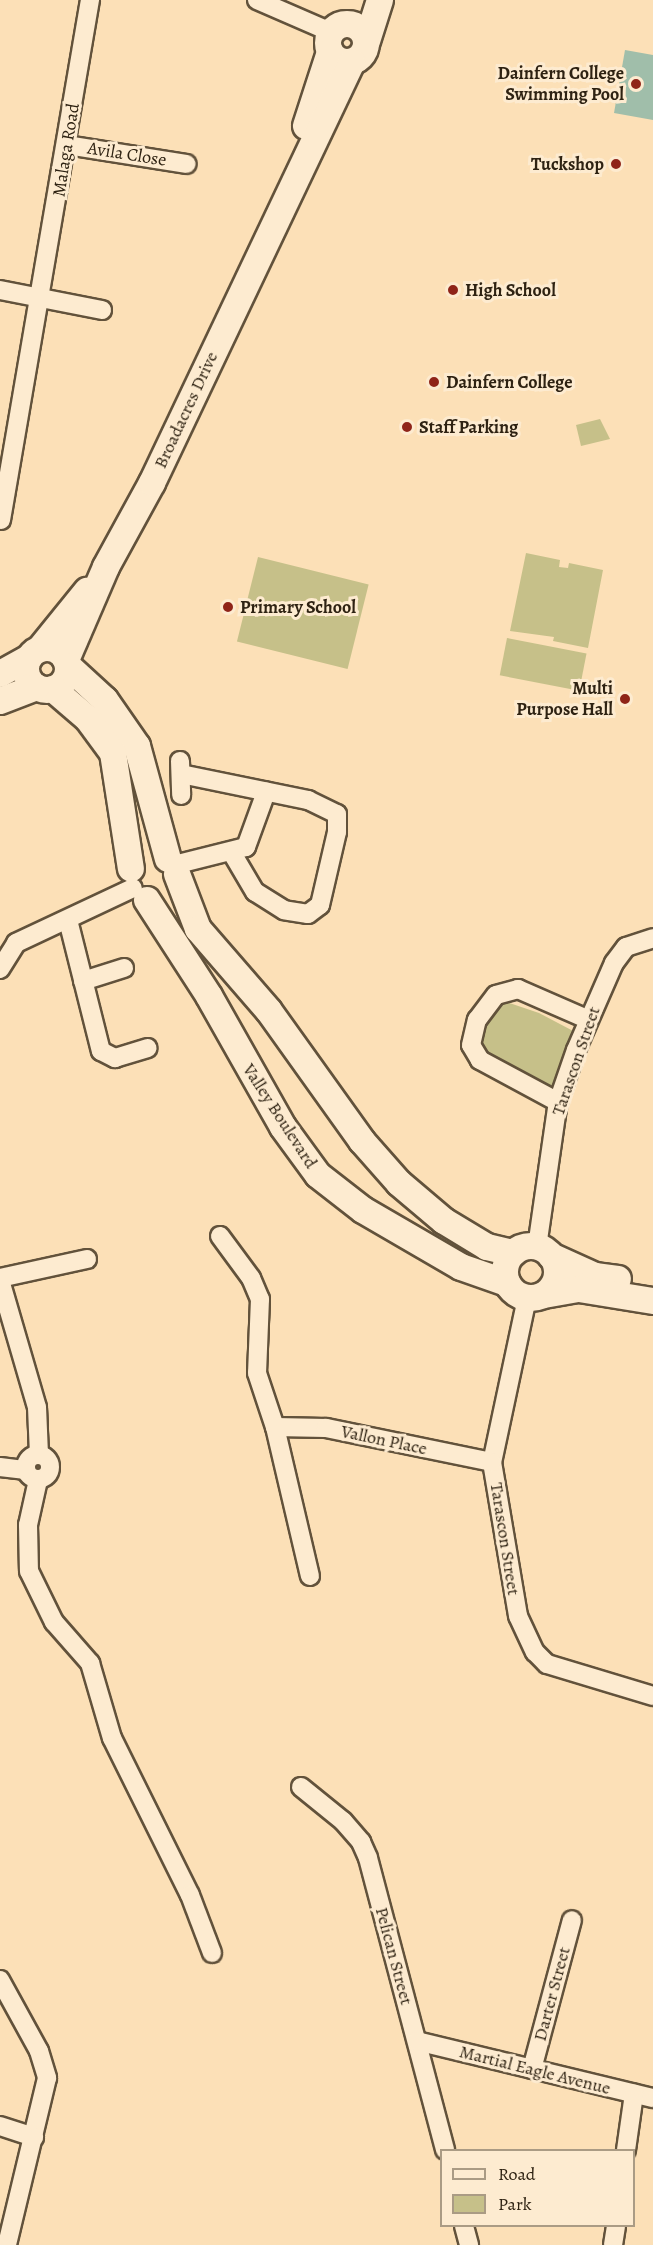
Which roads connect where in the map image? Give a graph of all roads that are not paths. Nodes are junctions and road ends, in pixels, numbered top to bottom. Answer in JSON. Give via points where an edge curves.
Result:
{"nodes":[{"id":1,"x":90,"y":0,"type":"edge"},
{"id":2,"x":257,"y":0,"type":"edge"},
{"id":3,"x":378,"y":4,"type":"edge"},
{"id":4,"x":346,"y":42,"type":"junction"},
{"id":5,"x":67,"y":145,"type":"junction"},
{"id":6,"x":187,"y":164,"type":"dead end"},
{"id":7,"x":0,"y":290,"type":"edge"},
{"id":8,"x":42,"y":299,"type":"junction"},
{"id":9,"x":102,"y":310,"type":"dead end"},
{"id":10,"x":1,"y":520,"type":"edge"},
{"id":11,"x":106,"y":567,"type":"junction"},
{"id":12,"x":34,"y":653,"type":"junction"},
{"id":13,"x":67,"y":663,"type":"junction"},
{"id":14,"x":0,"y":674,"type":"edge"},
{"id":15,"x":45,"y":688,"type":"junction"},
{"id":16,"x":0,"y":701,"type":"edge"},
{"id":17,"x":106,"y":721,"type":"junction"},
{"id":18,"x":266,"y":792,"type":"junction"},
{"id":19,"x":181,"y":795,"type":"dead end"},
{"id":20,"x":232,"y":853,"type":"junction"},
{"id":21,"x":173,"y":866,"type":"junction"},
{"id":22,"x":137,"y":886,"type":"junction"},
{"id":23,"x":68,"y":920,"type":"junction"},
{"id":24,"x":653,"y":938,"type":"edge"},
{"id":25,"x":0,"y":969,"type":"edge"},
{"id":26,"x":124,"y":969,"type":"dead end"},
{"id":27,"x":239,"y":978,"type":"junction"},
{"id":28,"x":83,"y":981,"type":"junction"},
{"id":29,"x":209,"y":996,"type":"junction"},
{"id":30,"x":589,"y":1020,"type":"junction"},
{"id":31,"x":148,"y":1048,"type":"dead end"},
{"id":32,"x":558,"y":1102,"type":"junction"},
{"id":33,"x":220,"y":1236,"type":"dead end"},
{"id":34,"x":534,"y":1252,"type":"junction"},
{"id":35,"x":87,"y":1259,"type":"dead end"},
{"id":36,"x":0,"y":1279,"type":"edge"},
{"id":37,"x":653,"y":1283,"type":"edge"},
{"id":38,"x":526,"y":1292,"type":"junction"},
{"id":39,"x":653,"y":1301,"type":"edge"},
{"id":40,"x":275,"y":1426,"type":"junction"},
{"id":41,"x":492,"y":1462,"type":"junction"},
{"id":42,"x":0,"y":1467,"type":"edge"},
{"id":43,"x":32,"y":1475,"type":"junction"},
{"id":44,"x":310,"y":1576,"type":"dead end"},
{"id":45,"x":653,"y":1696,"type":"edge"},
{"id":46,"x":301,"y":1787,"type":"dead end"},
{"id":47,"x":572,"y":1920,"type":"dead end"},
{"id":48,"x":212,"y":1953,"type":"dead end"},
{"id":49,"x":0,"y":1980,"type":"edge"},
{"id":50,"x":417,"y":2041,"type":"junction"},
{"id":51,"x":532,"y":2069,"type":"junction"},
{"id":52,"x":634,"y":2094,"type":"junction"},
{"id":53,"x":653,"y":2098,"type":"edge"},
{"id":54,"x":0,"y":2126,"type":"edge"},
{"id":55,"x":34,"y":2137,"type":"junction"},
{"id":56,"x":444,"y":2149,"type":"edge"},
{"id":57,"x":626,"y":2149,"type":"edge"},
{"id":58,"x":464,"y":2227,"type":"edge"},
{"id":59,"x":616,"y":2227,"type":"edge"},
{"id":60,"x":7,"y":2245,"type":"edge"},
{"id":61,"x":469,"y":2245,"type":"edge"},
{"id":62,"x":613,"y":2245,"type":"edge"}],
"edges":[{"from":1,"to":5,"type":"street","name":"Malaga Road"},
{"from":2,"to":4,"type":"street"},
{"from":3,"to":4,"type":"street"},
{"from":4,"to":11,"type":"street","name":"Broadacres Drive","via":[[317,99],[270,213],[260,250],[152,483]]},
{"from":5,"to":6,"type":"street","name":"Avila Close"},
{"from":5,"to":8,"type":"street","name":"Malaga Road"},
{"from":7,"to":8,"type":"street"},
{"from":8,"to":9,"type":"street"},
{"from":8,"to":10,"type":"street","name":"Malaga Road"},
{"from":11,"to":12,"type":"street","name":"Broadacres Drive"},
{"from":11,"to":13,"type":"street","name":"Broadacres Drive"},
{"from":12,"to":13,"type":"street","via":[[58,651]]},
{"from":12,"to":14,"type":"street","name":"Broadacres Drive"},
{"from":12,"to":15,"type":"street","via":[[28,677]]},
{"from":13,"to":15,"type":"street","name":"Broadacres Drive","via":[[63,682]]},
{"from":13,"to":17,"type":"street","name":"Valley Boulevard"},
{"from":15,"to":16,"type":"street"},
{"from":15,"to":17,"type":"street","name":"Valley Boulevard"},
{"from":17,"to":21,"type":"street","name":"Valley Boulevard","via":[[137,746]]},
{"from":17,"to":22,"type":"street","name":"Valley Boulevard"},
{"from":18,"to":19,"type":"street","via":[[181,767]]},
{"from":18,"to":20,"type":"street","via":[[248,844]]},
{"from":18,"to":20,"type":"street","via":[[308,800],[337,814],[337,832],[320,906],[308,914],[284,910],[255,892]]},
{"from":20,"to":21,"type":"street"},
{"from":21,"to":22,"type":"street","via":[[147,854]]},
{"from":21,"to":22,"type":"street","via":[[169,895]]},
{"from":21,"to":27,"type":"street","name":"Valley Boulevard","via":[[198,929]]},
{"from":22,"to":23,"type":"street"},
{"from":22,"to":29,"type":"street","name":"Valley Boulevard"},
{"from":23,"to":25,"type":"street","via":[[16,943]]},
{"from":23,"to":28,"type":"street"},
{"from":24,"to":30,"type":"street","name":"Tarascon Street","via":[[626,947]]},
{"from":26,"to":28,"type":"street"},
{"from":27,"to":29,"type":"street"},
{"from":27,"to":34,"type":"street","name":"Valley Boulevard","via":[[269,1011],[362,1141],[399,1184],[467,1238]]},
{"from":28,"to":31,"type":"street","via":[[104,1055],[115,1058]]},
{"from":29,"to":38,"type":"street","name":"Valley Boulevard","via":[[283,1127],[318,1175],[363,1210],[462,1267]]},
{"from":30,"to":32,"type":"street","name":"Tarascon Street"},
{"from":30,"to":32,"type":"street","via":[[518,989],[496,995],[477,1020],[471,1045],[480,1060]]},
{"from":32,"to":34,"type":"street","name":"Tarascon Street"},
{"from":33,"to":40,"type":"street","via":[[251,1278],[260,1299],[257,1373]]},
{"from":34,"to":37,"type":"street","name":"Valley Boulevard","via":[[595,1275]]},
{"from":34,"to":38,"type":"street","via":[[505,1267]]},
{"from":34,"to":38,"type":"street","via":[[556,1272]]},
{"from":35,"to":36,"type":"street"},
{"from":36,"to":43,"type":"street","via":[[37,1407],[39,1455],[29,1459]]},
{"from":38,"to":39,"type":"street","name":"Valley Boulevard","via":[[579,1289]]},
{"from":38,"to":41,"type":"street","name":"Tarascon Street"},
{"from":40,"to":41,"type":"street","name":"Vallon Place","via":[[326,1428]]},
{"from":40,"to":44,"type":"street"},
{"from":41,"to":45,"type":"street","name":"Tarascon Street","via":[[518,1616],[535,1653],[553,1667]]},
{"from":42,"to":43,"type":"street"},
{"from":43,"to":48,"type":"street","via":[[29,1571],[54,1622],[90,1663],[112,1738],[187,1889]]},
{"from":46,"to":50,"type":"street","name":"Pelican Street","via":[[362,1842]]},
{"from":47,"to":51,"type":"street","name":"Darter Street"},
{"from":49,"to":55,"type":"street","via":[[46,2067]]},
{"from":50,"to":51,"type":"street","name":"Martial Eagle Avenue"},
{"from":50,"to":56,"type":"street","name":"Pelican Street"},
{"from":51,"to":52,"type":"street","name":"Martial Eagle Avenue"},
{"from":52,"to":53,"type":"street","name":"Martial Eagle Avenue"},
{"from":52,"to":57,"type":"street"},
{"from":54,"to":55,"type":"street"},
{"from":55,"to":60,"type":"street"},
{"from":58,"to":61,"type":"street"},
{"from":59,"to":62,"type":"street"}]}
